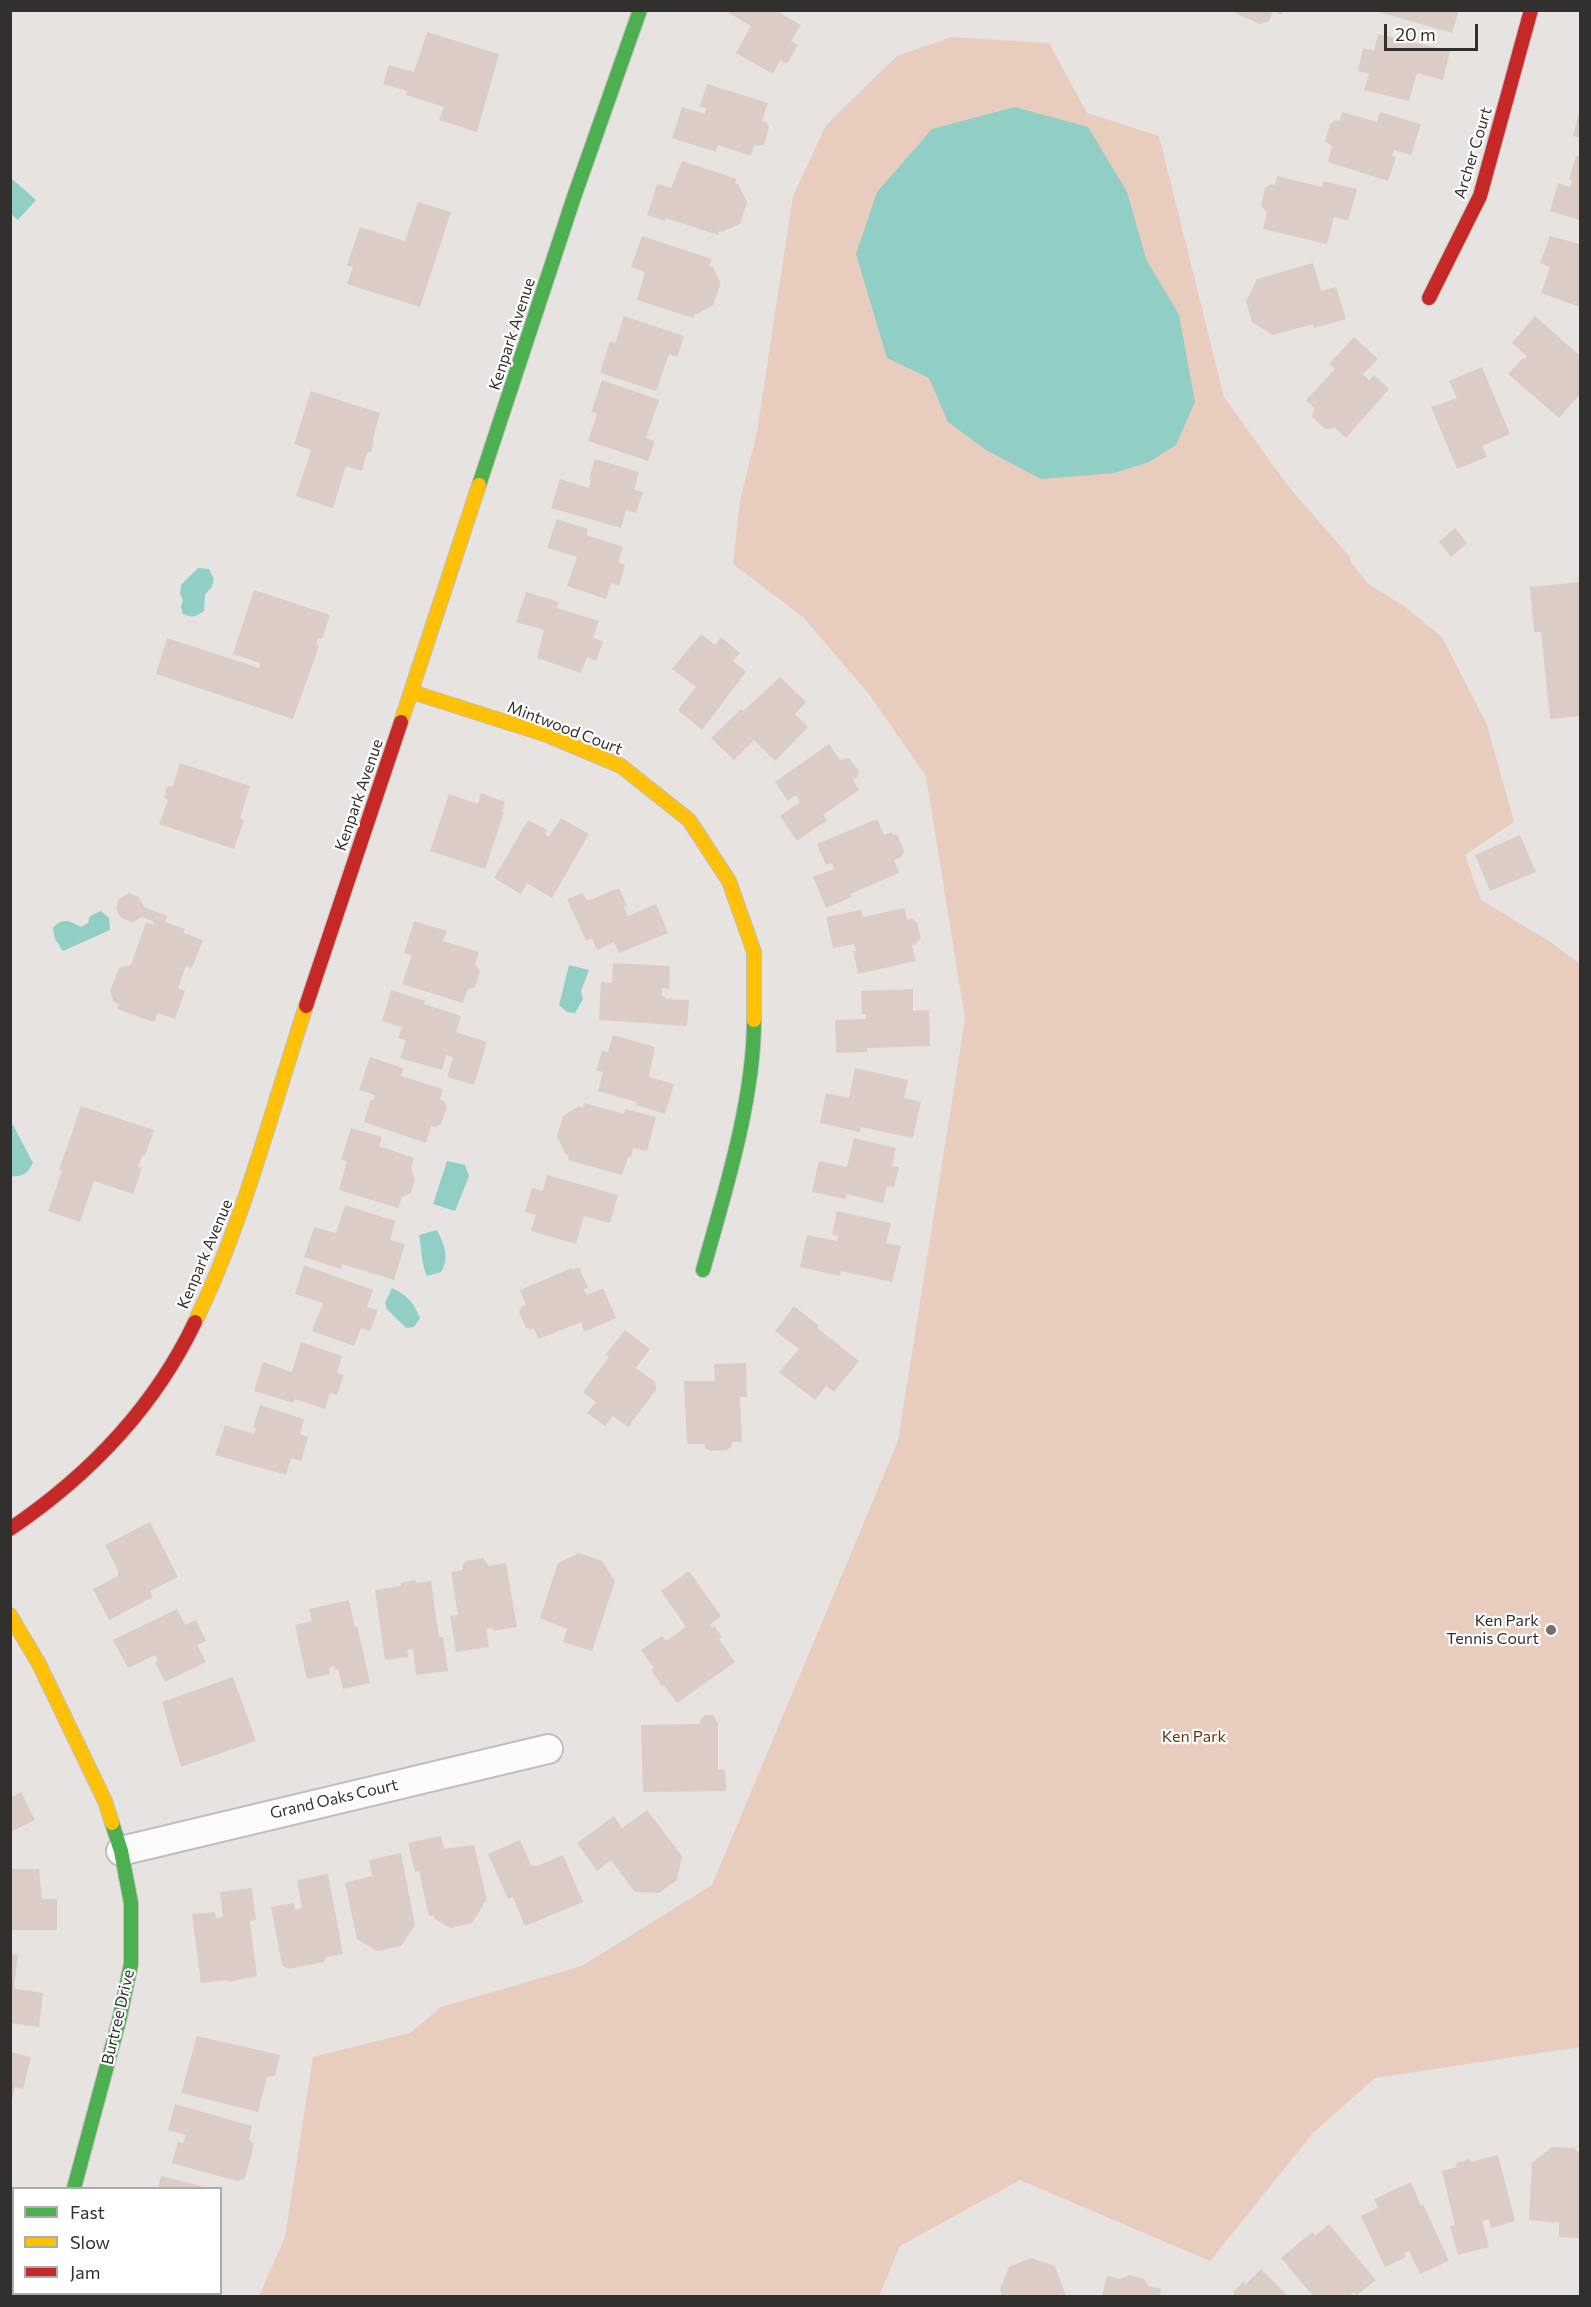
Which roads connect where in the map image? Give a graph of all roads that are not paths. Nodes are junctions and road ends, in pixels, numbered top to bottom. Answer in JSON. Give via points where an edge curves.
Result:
{"nodes":[{"id":1,"x":640,"y":10,"type":"edge"},
{"id":2,"x":1531,"y":10,"type":"edge"},
{"id":3,"x":1429,"y":298,"type":"dead end"},
{"id":4,"x":412,"y":692,"type":"junction"},
{"id":5,"x":704,"y":1270,"type":"dead end"},
{"id":6,"x":10,"y":1529,"type":"edge"},
{"id":7,"x":10,"y":1615,"type":"edge"},
{"id":8,"x":548,"y":1749,"type":"dead end"},
{"id":9,"x":121,"y":1851,"type":"junction"},
{"id":10,"x":74,"y":2187,"type":"edge"}],
"edges":[{"from":1,"to":4,"type":"street","name":"Kenpark Avenue","via":[[594,135]]},
{"from":2,"to":3,"type":"street","name":"Archer Court","via":[[1480,196]]},
{"from":4,"to":5,"type":"street","name":"Mintwood Court","via":[[547,735],[621,766],[689,820],[729,881],[754,952],[754,1055],[730,1172]]},
{"from":4,"to":6,"type":"street","name":"Kenpark Avenue","via":[[315,975],[234,1236],[185,1343],[154,1392],[123,1430],[42,1509]]},
{"from":7,"to":9,"type":"street","name":"Burtree Drive","via":[[39,1664],[105,1801]]},
{"from":8,"to":9,"type":"street","name":"Grand Oaks Court"},
{"from":9,"to":10,"type":"street","name":"Burtree Drive","via":[[131,1903],[131,1964]]}]}
